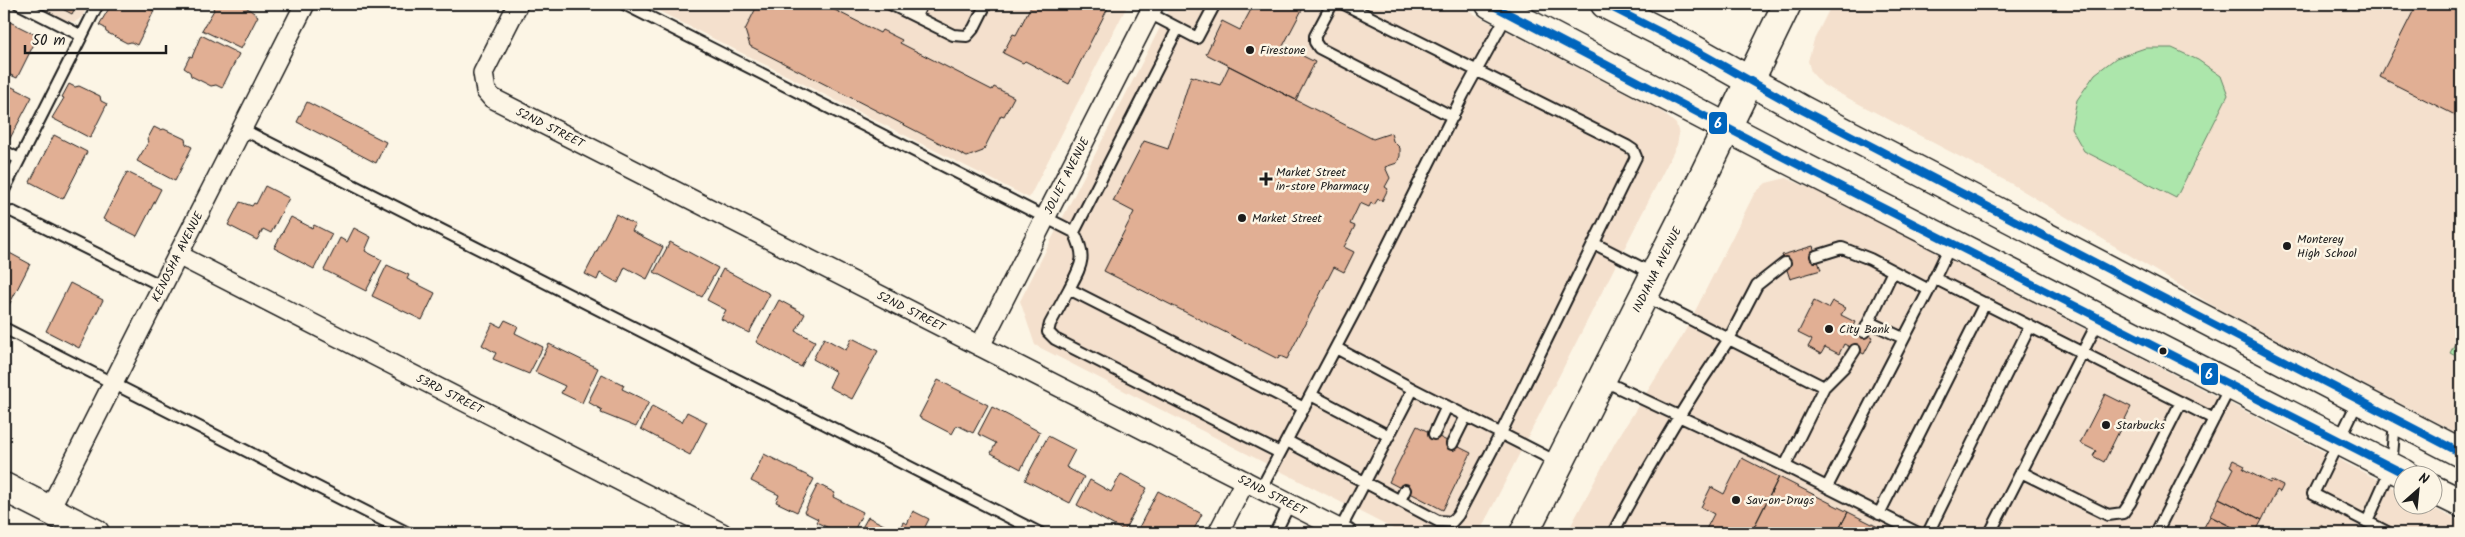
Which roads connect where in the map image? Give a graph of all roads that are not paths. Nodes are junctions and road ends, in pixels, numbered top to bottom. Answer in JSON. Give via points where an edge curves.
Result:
{"nodes":[{"id":1,"x":19,"y":4,"type":"edge"},
{"id":2,"x":98,"y":4,"type":"edge"},
{"id":3,"x":305,"y":4,"type":"edge"},
{"id":4,"x":518,"y":4,"type":"edge"},
{"id":5,"x":624,"y":4,"type":"edge"},
{"id":6,"x":890,"y":4,"type":"edge"},
{"id":7,"x":922,"y":4,"type":"edge"},
{"id":8,"x":986,"y":4,"type":"edge"},
{"id":9,"x":1215,"y":4,"type":"edge"},
{"id":10,"x":1332,"y":4,"type":"edge"},
{"id":11,"x":1344,"y":4,"type":"edge"},
{"id":12,"x":1788,"y":4,"type":"edge"},
{"id":13,"x":1618,"y":7,"type":"edge"},
{"id":14,"x":1151,"y":8,"type":"edge"},
{"id":15,"x":1499,"y":9,"type":"edge"},
{"id":16,"x":916,"y":16,"type":"junction"},
{"id":17,"x":1178,"y":28,"type":"junction"},
{"id":18,"x":82,"y":36,"type":"junction"},
{"id":19,"x":1477,"y":70,"type":"junction"},
{"id":20,"x":1749,"y":80,"type":"junction"},
{"id":21,"x":1453,"y":117,"type":"junction"},
{"id":22,"x":1727,"y":128,"type":"junction"},
{"id":23,"x":242,"y":129,"type":"junction"},
{"id":24,"x":4,"y":151,"type":"edge"},
{"id":25,"x":20,"y":159,"type":"junction"},
{"id":26,"x":4,"y":190,"type":"edge"},
{"id":27,"x":13,"y":212,"type":"dead end"},
{"id":28,"x":1046,"y":217,"type":"junction"},
{"id":29,"x":1074,"y":232,"type":"junction"},
{"id":30,"x":1951,"y":243,"type":"junction"},
{"id":31,"x":1595,"y":244,"type":"junction"},
{"id":32,"x":178,"y":255,"type":"junction"},
{"id":33,"x":1816,"y":256,"type":"dead end"},
{"id":34,"x":1785,"y":263,"type":"dead end"},
{"id":35,"x":1893,"y":271,"type":"junction"},
{"id":36,"x":1934,"y":278,"type":"junction"},
{"id":37,"x":1649,"y":285,"type":"junction"},
{"id":38,"x":162,"y":286,"type":"junction"},
{"id":39,"x":1069,"y":289,"type":"junction"},
{"id":40,"x":1929,"y":290,"type":"junction"},
{"id":41,"x":1986,"y":304,"type":"junction"},
{"id":42,"x":2099,"y":319,"type":"junction"},
{"id":43,"x":1869,"y":322,"type":"junction"},
{"id":44,"x":2030,"y":326,"type":"junction"},
{"id":45,"x":4,"y":328,"type":"edge"},
{"id":46,"x":1864,"y":332,"type":"dead end"},
{"id":47,"x":1903,"y":338,"type":"junction"},
{"id":48,"x":1729,"y":339,"type":"junction"},
{"id":49,"x":980,"y":346,"type":"junction"},
{"id":50,"x":1336,"y":348,"type":"junction"},
{"id":51,"x":1855,"y":350,"type":"dead end"},
{"id":52,"x":2083,"y":352,"type":"junction"},
{"id":53,"x":1601,"y":380,"type":"junction"},
{"id":54,"x":112,"y":384,"type":"junction"},
{"id":55,"x":2231,"y":386,"type":"junction"},
{"id":56,"x":1824,"y":387,"type":"junction"},
{"id":57,"x":1414,"y":389,"type":"junction"},
{"id":58,"x":1311,"y":395,"type":"junction"},
{"id":59,"x":2358,"y":399,"type":"junction"},
{"id":60,"x":2181,"y":402,"type":"junction"},
{"id":61,"x":1447,"y":406,"type":"junction"},
{"id":62,"x":1304,"y":408,"type":"junction"},
{"id":63,"x":1466,"y":416,"type":"junction"},
{"id":64,"x":1678,"y":416,"type":"junction"},
{"id":65,"x":2395,"y":418,"type":"junction"},
{"id":66,"x":2214,"y":419,"type":"junction"},
{"id":67,"x":1434,"y":434,"type":"dead end"},
{"id":68,"x":1501,"y":434,"type":"junction"},
{"id":69,"x":1389,"y":436,"type":"junction"},
{"id":70,"x":2338,"y":440,"type":"junction"},
{"id":71,"x":1287,"y":441,"type":"junction"},
{"id":72,"x":1452,"y":444,"type":"dead end"},
{"id":73,"x":2461,"y":452,"type":"edge"},
{"id":74,"x":1280,"y":453,"type":"junction"},
{"id":75,"x":1560,"y":463,"type":"junction"},
{"id":76,"x":2398,"y":464,"type":"edge"},
{"id":77,"x":1785,"y":466,"type":"junction"},
{"id":78,"x":2392,"y":468,"type":"edge"},
{"id":79,"x":2021,"y":472,"type":"junction"},
{"id":80,"x":2392,"y":481,"type":"edge"},
{"id":81,"x":1365,"y":482,"type":"junction"},
{"id":82,"x":1253,"y":485,"type":"junction"},
{"id":83,"x":4,"y":487,"type":"edge"},
{"id":84,"x":1827,"y":487,"type":"junction"},
{"id":85,"x":1405,"y":490,"type":"dead end"},
{"id":86,"x":2442,"y":494,"type":"edge"},
{"id":87,"x":1400,"y":500,"type":"junction"},
{"id":88,"x":1423,"y":500,"type":"dead end"},
{"id":89,"x":2461,"y":503,"type":"edge"},
{"id":90,"x":1290,"y":504,"type":"junction"},
{"id":91,"x":49,"y":510,"type":"junction"},
{"id":92,"x":1418,"y":510,"type":"junction"},
{"id":93,"x":1880,"y":514,"type":"junction"},
{"id":94,"x":2367,"y":522,"type":"junction"},
{"id":95,"x":1344,"y":532,"type":"edge"},
{"id":96,"x":95,"y":533,"type":"edge"},
{"id":97,"x":408,"y":533,"type":"edge"},
{"id":98,"x":722,"y":533,"type":"edge"},
{"id":99,"x":1040,"y":533,"type":"edge"},
{"id":100,"x":1218,"y":533,"type":"edge"},
{"id":101,"x":1275,"y":533,"type":"edge"},
{"id":102,"x":1524,"y":533,"type":"edge"},
{"id":103,"x":1613,"y":533,"type":"edge"},
{"id":104,"x":1918,"y":533,"type":"edge"},
{"id":105,"x":1928,"y":533,"type":"edge"},
{"id":106,"x":1990,"y":533,"type":"edge"},
{"id":107,"x":2156,"y":533,"type":"edge"},
{"id":108,"x":2389,"y":533,"type":"edge"}],
"edges":[{"from":1,"to":18,"type":"lane"},
{"from":2,"to":18,"type":"lane"},
{"from":3,"to":23,"type":"street","name":"KENOSHA AVENUE"},
{"from":4,"to":49,"type":"street","name":"52ND STREET","via":[[483,73],[486,91],[492,98]]},
{"from":5,"to":28,"type":"lane"},
{"from":6,"to":16,"type":"lane"},
{"from":7,"to":16,"type":"lane"},
{"from":8,"to":16,"type":"lane","via":[[967,36],[954,35]]},
{"from":9,"to":17,"type":"lane","via":[[1197,38]]},
{"from":10,"to":21,"type":"lane","via":[[1315,36],[1319,48]]},
{"from":11,"to":19,"type":"lane"},
{"from":12,"to":20,"type":"main road","name":"INDIANA AVENUE"},
{"from":13,"to":20,"type":"main road"},
{"from":14,"to":17,"type":"lane"},
{"from":14,"to":28,"type":"street","name":"JOLIET AVENUE"},
{"from":15,"to":19,"type":"lane"},
{"from":15,"to":22,"type":"main road"},
{"from":17,"to":29,"type":"lane"},
{"from":18,"to":25,"type":"lane"},
{"from":19,"to":21,"type":"lane"},
{"from":19,"to":31,"type":"lane","via":[[1633,150],[1636,157],[1633,167]]},
{"from":20,"to":22,"type":"main road","name":"INDIANA AVENUE"},
{"from":20,"to":59,"type":"main road"},
{"from":21,"to":50,"type":"lane"},
{"from":22,"to":30,"type":"main road"},
{"from":22,"to":37,"type":"main road","name":"INDIANA AVENUE"},
{"from":23,"to":32,"type":"street","name":"KENOSHA AVENUE"},
{"from":23,"to":99,"type":"lane"},
{"from":24,"to":25,"type":"lane"},
{"from":25,"to":26,"type":"lane"},
{"from":27,"to":38,"type":"lane"},
{"from":28,"to":29,"type":"lane"},
{"from":28,"to":49,"type":"street","name":"JOLIET AVENUE"},
{"from":29,"to":39,"type":"lane","via":[[1081,246],[1082,264]]},
{"from":30,"to":36,"type":"lane"},
{"from":30,"to":42,"type":"main road"},
{"from":31,"to":37,"type":"lane"},
{"from":31,"to":68,"type":"lane"},
{"from":32,"to":38,"type":"street","name":"KENOSHA AVENUE"},
{"from":32,"to":98,"type":"street","name":"53RD STREET"},
{"from":33,"to":35,"type":"lane","via":[[1842,248]]},
{"from":34,"to":48,"type":"lane","via":[[1757,285]]},
{"from":35,"to":40,"type":"lane"},
{"from":35,"to":43,"type":"lane"},
{"from":36,"to":40,"type":"lane"},
{"from":36,"to":41,"type":"lane"},
{"from":37,"to":48,"type":"lane"},
{"from":37,"to":53,"type":"main road","name":"INDIANA AVENUE"},
{"from":38,"to":54,"type":"street","name":"KENOSHA AVENUE"},
{"from":39,"to":62,"type":"lane"},
{"from":39,"to":74,"type":"lane","via":[[1050,324],[1048,332],[1055,339]]},
{"from":40,"to":47,"type":"lane"},
{"from":41,"to":44,"type":"lane"},
{"from":41,"to":93,"type":"lane"},
{"from":42,"to":52,"type":"lane"},
{"from":42,"to":55,"type":"main road"},
{"from":43,"to":46,"type":"lane"},
{"from":43,"to":47,"type":"lane"},
{"from":44,"to":52,"type":"lane"},
{"from":44,"to":105,"type":"lane"},
{"from":45,"to":54,"type":"lane"},
{"from":47,"to":84,"type":"lane"},
{"from":48,"to":56,"type":"lane"},
{"from":48,"to":64,"type":"lane"},
{"from":49,"to":82,"type":"street","name":"52ND STREET"},
{"from":50,"to":57,"type":"lane"},
{"from":50,"to":58,"type":"lane"},
{"from":51,"to":56,"type":"lane"},
{"from":52,"to":60,"type":"lane"},
{"from":52,"to":79,"type":"lane"},
{"from":53,"to":64,"type":"lane"},
{"from":53,"to":75,"type":"main road","name":"INDIANA AVENUE"},
{"from":54,"to":91,"type":"street","name":"KENOSHA AVENUE"},
{"from":54,"to":97,"type":"lane"},
{"from":55,"to":66,"type":"lane"},
{"from":55,"to":70,"type":"main road"},
{"from":56,"to":77,"type":"lane"},
{"from":57,"to":61,"type":"lane"},
{"from":57,"to":69,"type":"lane"},
{"from":58,"to":62,"type":"lane"},
{"from":58,"to":69,"type":"lane"},
{"from":59,"to":65,"type":"main road"},
{"from":59,"to":70,"type":"lane"},
{"from":60,"to":66,"type":"lane"},
{"from":60,"to":79,"type":"lane","via":[[2123,514],[2108,515]]},
{"from":61,"to":63,"type":"lane"},
{"from":61,"to":67,"type":"lane"},
{"from":62,"to":71,"type":"lane"},
{"from":63,"to":68,"type":"lane"},
{"from":63,"to":72,"type":"lane"},
{"from":64,"to":77,"type":"lane"},
{"from":64,"to":103,"type":"lane"},
{"from":65,"to":73,"type":"main road"},
{"from":65,"to":76,"type":"lane"},
{"from":66,"to":107,"type":"lane"},
{"from":68,"to":75,"type":"lane"},
{"from":68,"to":92,"type":"lane","via":[[1452,522],[1438,521]]},
{"from":69,"to":81,"type":"lane"},
{"from":70,"to":78,"type":"main road"},
{"from":70,"to":94,"type":"lane","via":[[2313,494]]},
{"from":71,"to":74,"type":"lane"},
{"from":71,"to":81,"type":"lane"},
{"from":74,"to":82,"type":"lane"},
{"from":75,"to":102,"type":"main road","name":"INDIANA AVENUE"},
{"from":77,"to":84,"type":"lane"},
{"from":79,"to":106,"type":"lane"},
{"from":80,"to":94,"type":"lane"},
{"from":81,"to":87,"type":"lane"},
{"from":81,"to":95,"type":"lane"},
{"from":82,"to":90,"type":"street","name":"52ND STREET"},
{"from":82,"to":100,"type":"street"},
{"from":83,"to":91,"type":"main road"},
{"from":84,"to":93,"type":"lane"},
{"from":85,"to":87,"type":"lane"},
{"from":86,"to":89,"type":"main road"},
{"from":87,"to":92,"type":"lane"},
{"from":88,"to":92,"type":"lane"},
{"from":90,"to":95,"type":"street","name":"52ND STREET"},
{"from":90,"to":101,"type":"lane"},
{"from":91,"to":96,"type":"main road"},
{"from":93,"to":104,"type":"lane"},
{"from":94,"to":108,"type":"lane"}]}
